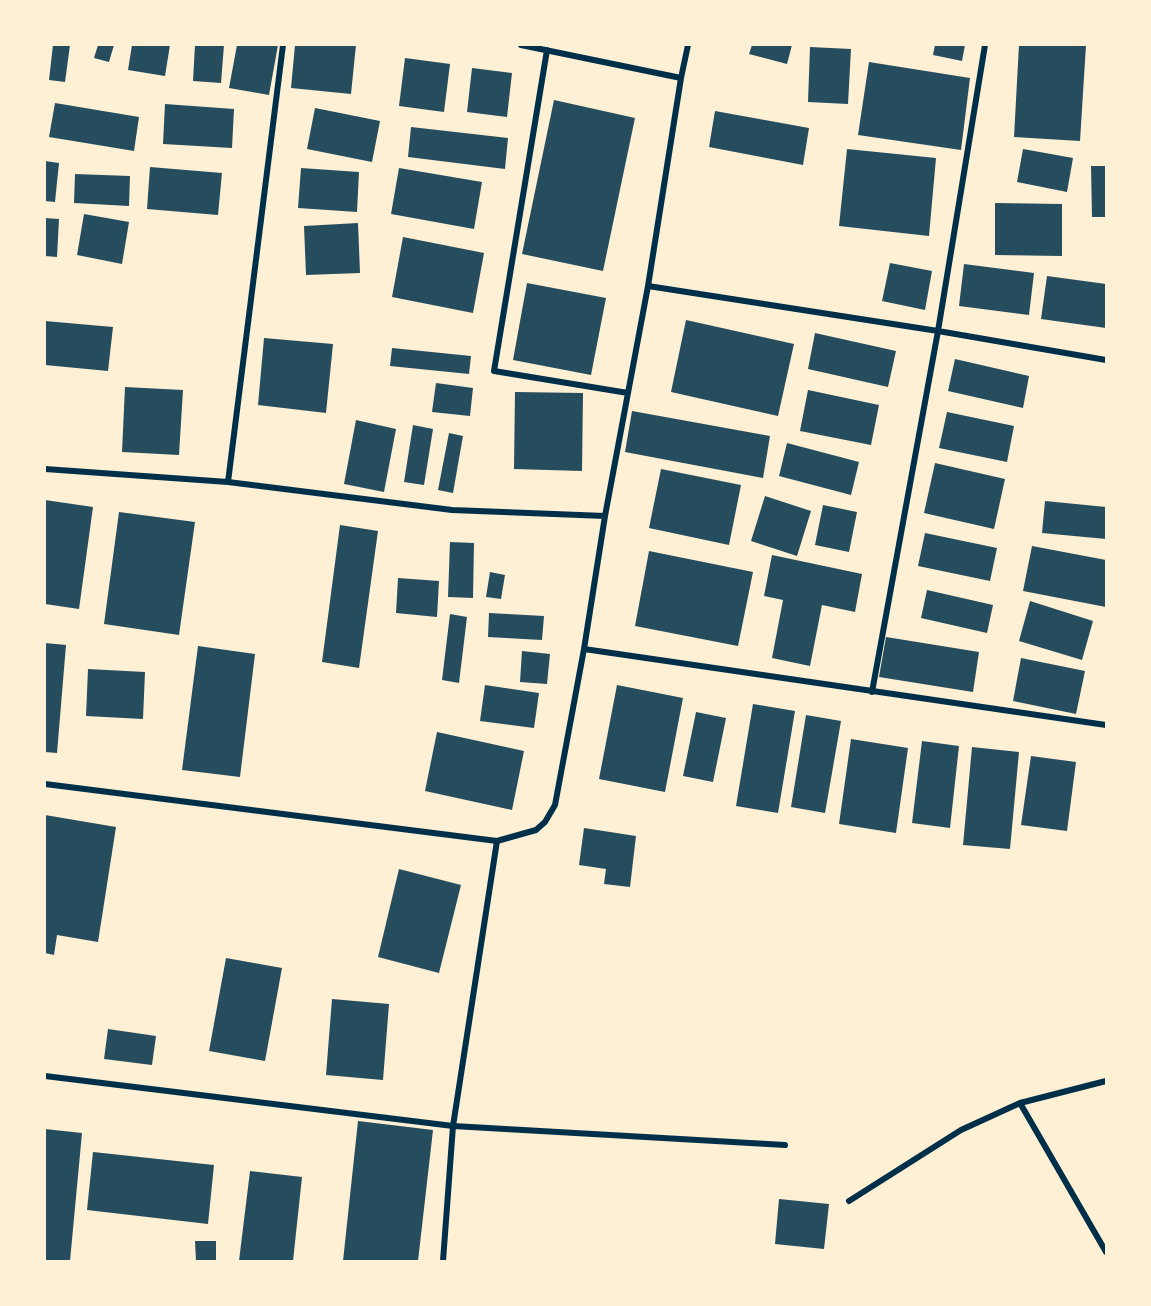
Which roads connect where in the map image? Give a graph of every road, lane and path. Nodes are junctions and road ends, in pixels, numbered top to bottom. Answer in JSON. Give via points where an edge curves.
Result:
{"nodes":[{"id":1,"x":283,"y":45,"type":"edge"},
{"id":2,"x":521,"y":45,"type":"edge"},
{"id":3,"x":688,"y":45,"type":"edge"},
{"id":4,"x":985,"y":45,"type":"edge"},
{"id":5,"x":547,"y":50,"type":"junction"},
{"id":6,"x":681,"y":78,"type":"junction"},
{"id":7,"x":648,"y":286,"type":"junction"},
{"id":8,"x":938,"y":331,"type":"junction"},
{"id":9,"x":1106,"y":360,"type":"edge"},
{"id":10,"x":628,"y":393,"type":"junction"},
{"id":11,"x":45,"y":469,"type":"edge"},
{"id":12,"x":228,"y":482,"type":"junction"},
{"id":13,"x":605,"y":516,"type":"junction"},
{"id":14,"x":584,"y":650,"type":"junction"},
{"id":15,"x":872,"y":692,"type":"junction"},
{"id":16,"x":1106,"y":725,"type":"edge"},
{"id":17,"x":45,"y":784,"type":"edge"},
{"id":18,"x":497,"y":841,"type":"junction"},
{"id":19,"x":45,"y":1076,"type":"edge"},
{"id":20,"x":1106,"y":1081,"type":"edge"},
{"id":21,"x":1020,"y":1103,"type":"junction"},
{"id":22,"x":453,"y":1126,"type":"junction"},
{"id":23,"x":785,"y":1145,"type":"dead end"},
{"id":24,"x":849,"y":1201,"type":"dead end"},
{"id":25,"x":1106,"y":1252,"type":"edge"},
{"id":26,"x":443,"y":1261,"type":"edge"}],
"edges":[{"from":1,"to":12,"type":"street"},
{"from":2,"to":5,"type":"street"},
{"from":3,"to":6,"type":"street"},
{"from":4,"to":8,"type":"street"},
{"from":5,"to":6,"type":"street"},
{"from":5,"to":10,"type":"street","via":[[494,371]]},
{"from":6,"to":7,"type":"street"},
{"from":7,"to":8,"type":"street"},
{"from":7,"to":10,"type":"street"},
{"from":8,"to":9,"type":"street"},
{"from":8,"to":15,"type":"street"},
{"from":10,"to":13,"type":"street"},
{"from":11,"to":12,"type":"street"},
{"from":12,"to":13,"type":"street","via":[[452,510]]},
{"from":13,"to":14,"type":"street"},
{"from":14,"to":15,"type":"street"},
{"from":14,"to":18,"type":"street","via":[[555,805],[536,830]]},
{"from":15,"to":16,"type":"street"},
{"from":17,"to":18,"type":"street"},
{"from":18,"to":22,"type":"street"},
{"from":19,"to":22,"type":"street"},
{"from":20,"to":21,"type":"street"},
{"from":21,"to":24,"type":"street","via":[[961,1130]]},
{"from":21,"to":25,"type":"street"},
{"from":22,"to":23,"type":"street"},
{"from":22,"to":26,"type":"street"}]}
